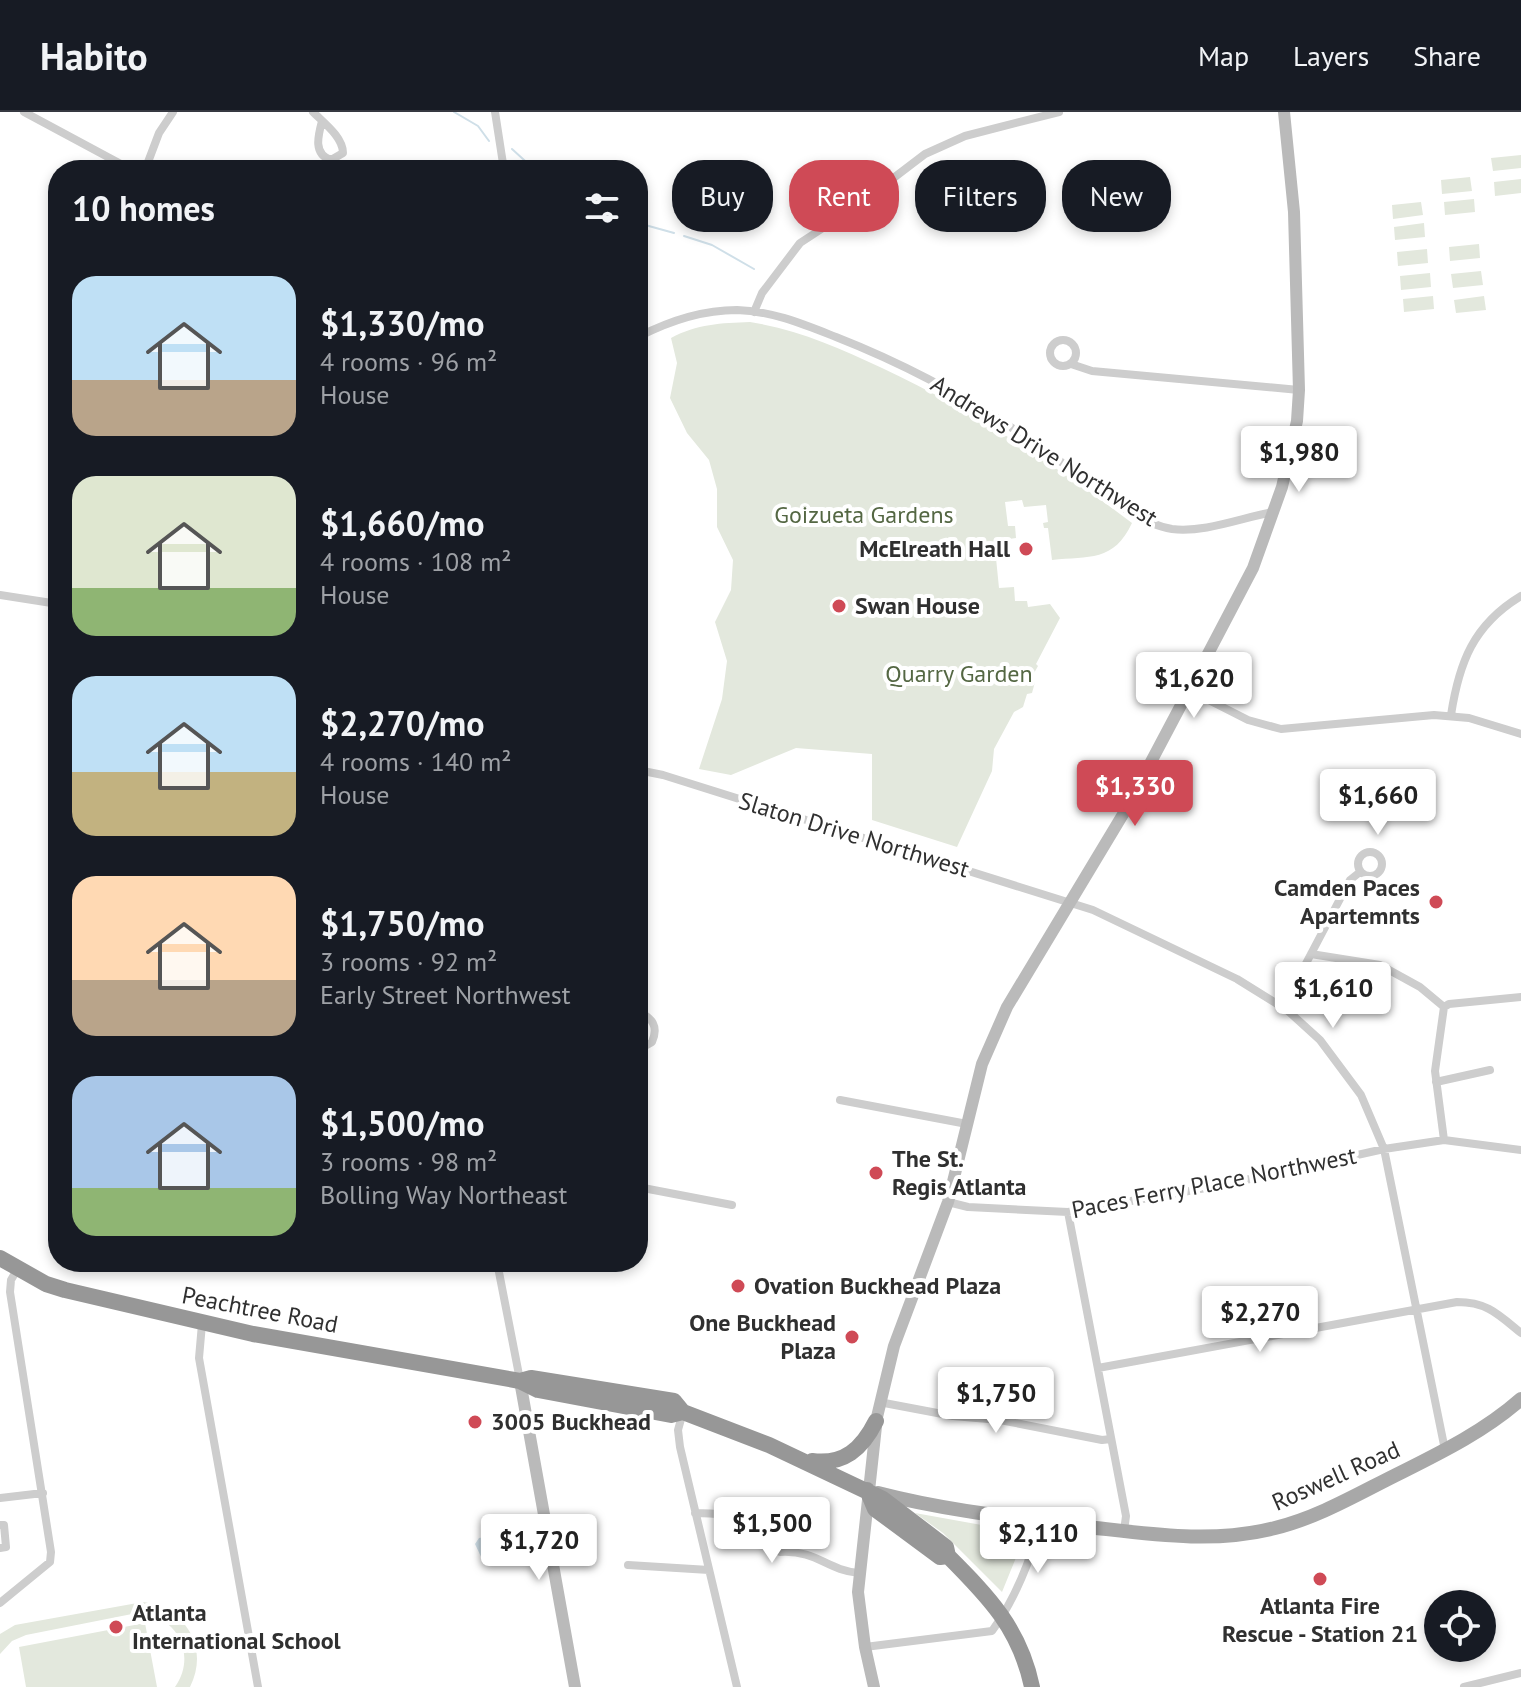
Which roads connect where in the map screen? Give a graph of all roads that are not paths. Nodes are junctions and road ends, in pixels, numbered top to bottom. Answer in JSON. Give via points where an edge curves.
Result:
{"nodes":[{"id":1,"x":24,"y":112,"type":"edge"},
{"id":2,"x":173,"y":112,"type":"edge"},
{"id":3,"x":313,"y":112,"type":"edge"},
{"id":4,"x":495,"y":112,"type":"edge"},
{"id":5,"x":1059,"y":112,"type":"edge"},
{"id":6,"x":1284,"y":112,"type":"edge"},
{"id":7,"x":322,"y":121,"type":"junction"},
{"id":8,"x":113,"y":160,"type":"edge"},
{"id":9,"x":149,"y":160,"type":"edge"},
{"id":10,"x":502,"y":160,"type":"edge"},
{"id":11,"x":754,"y":312,"type":"junction"},
{"id":12,"x":648,"y":332,"type":"edge"},
{"id":13,"x":1071,"y":364,"type":"dead end"},
{"id":14,"x":1299,"y":390,"type":"junction"},
{"id":15,"x":1273,"y":512,"type":"junction"},
{"id":16,"x":0,"y":595,"type":"edge"},
{"id":17,"x":1521,"y":596,"type":"edge"},
{"id":18,"x":48,"y":602,"type":"edge"},
{"id":19,"x":1189,"y":690,"type":"junction"},
{"id":20,"x":1451,"y":715,"type":"junction"},
{"id":21,"x":1521,"y":734,"type":"edge"},
{"id":22,"x":648,"y":772,"type":"edge"},
{"id":23,"x":1360,"y":872,"type":"dead end"},
{"id":24,"x":1069,"y":902,"type":"junction"},
{"id":25,"x":1311,"y":954,"type":"junction"},
{"id":26,"x":1521,"y":997,"type":"edge"},
{"id":27,"x":1283,"y":1007,"type":"junction"},
{"id":28,"x":1444,"y":1007,"type":"junction"},
{"id":29,"x":648,"y":1017,"type":"edge"},
{"id":30,"x":648,"y":1044,"type":"edge"},
{"id":31,"x":1490,"y":1070,"type":"dead end"},
{"id":32,"x":1436,"y":1082,"type":"junction"},
{"id":33,"x":840,"y":1100,"type":"dead end"},
{"id":34,"x":967,"y":1124,"type":"junction"},
{"id":35,"x":1444,"y":1140,"type":"junction"},
{"id":36,"x":1384,"y":1149,"type":"junction"},
{"id":37,"x":1521,"y":1150,"type":"edge"},
{"id":38,"x":648,"y":1189,"type":"edge"},
{"id":39,"x":948,"y":1202,"type":"junction"},
{"id":40,"x":732,"y":1205,"type":"dead end"},
{"id":41,"x":1068,"y":1212,"type":"junction"},
{"id":42,"x":0,"y":1258,"type":"edge"},
{"id":43,"x":18,"y":1268,"type":"junction"},
{"id":44,"x":499,"y":1272,"type":"edge"},
{"id":45,"x":1417,"y":1309,"type":"junction"},
{"id":46,"x":202,"y":1324,"type":"junction"},
{"id":47,"x":1521,"y":1333,"type":"edge"},
{"id":48,"x":1098,"y":1368,"type":"junction"},
{"id":49,"x":520,"y":1381,"type":"junction"},
{"id":50,"x":1521,"y":1399,"type":"edge"},
{"id":51,"x":879,"y":1402,"type":"junction"},
{"id":52,"x":683,"y":1412,"type":"junction"},
{"id":53,"x":876,"y":1421,"type":"junction"},
{"id":54,"x":1111,"y":1439,"type":"junction"},
{"id":55,"x":1445,"y":1450,"type":"junction"},
{"id":56,"x":802,"y":1460,"type":"junction"},
{"id":57,"x":867,"y":1490,"type":"junction"},
{"id":58,"x":43,"y":1493,"type":"junction"},
{"id":59,"x":0,"y":1498,"type":"edge"},
{"id":60,"x":695,"y":1513,"type":"junction"},
{"id":61,"x":1040,"y":1522,"type":"junction"},
{"id":62,"x":0,"y":1525,"type":"edge"},
{"id":63,"x":1124,"y":1531,"type":"junction"},
{"id":64,"x":0,"y":1548,"type":"edge"},
{"id":65,"x":628,"y":1565,"type":"dead end"},
{"id":66,"x":709,"y":1570,"type":"junction"},
{"id":67,"x":859,"y":1573,"type":"junction"},
{"id":68,"x":5,"y":1595,"type":"edge"},
{"id":69,"x":0,"y":1603,"type":"edge"},
{"id":70,"x":1002,"y":1617,"type":"junction"},
{"id":71,"x":865,"y":1647,"type":"junction"},
{"id":72,"x":1521,"y":1673,"type":"edge"},
{"id":73,"x":258,"y":1687,"type":"edge"},
{"id":74,"x":575,"y":1687,"type":"edge"},
{"id":75,"x":737,"y":1687,"type":"edge"},
{"id":76,"x":874,"y":1687,"type":"edge"},
{"id":77,"x":1032,"y":1687,"type":"edge"},
{"id":78,"x":1464,"y":1687,"type":"edge"}],
"edges":[{"from":1,"to":8,"type":"street"},
{"from":2,"to":9,"type":"street"},
{"from":3,"to":7,"type":"street"},
{"from":4,"to":10,"type":"street"},
{"from":5,"to":11,"type":"street","via":[[965,136],[925,154],[800,243]]},
{"from":6,"to":14,"type":"main road","via":[[1295,222]]},
{"from":7,"to":7,"type":"street","via":[[343,145],[343,153],[331,160],[319,152]]},
{"from":11,"to":12,"type":"street","name":"Andrews Drive Northwest","via":[[694,315]]},
{"from":11,"to":15,"type":"street","name":"Andrews Drive Northwest","via":[[806,325],[931,378],[1153,524],[1187,530]]},
{"from":13,"to":14,"type":"street","via":[[1092,371]]},
{"from":14,"to":15,"type":"main road","via":[[1288,465]]},
{"from":15,"to":19,"type":"main road","via":[[1253,568]]},
{"from":16,"to":18,"type":"street"},
{"from":17,"to":20,"type":"street","via":[[1489,621],[1466,653]]},
{"from":19,"to":20,"type":"street","via":[[1248,720],[1281,729]]},
{"from":19,"to":24,"type":"main road"},
{"from":20,"to":21,"type":"street"},
{"from":22,"to":24,"type":"street","name":"Slaton Drive Northwest"},
{"from":23,"to":25,"type":"street","via":[[1350,880]]},
{"from":24,"to":27,"type":"street","name":"Slaton Drive Northwest","via":[[1193,957]]},
{"from":24,"to":34,"type":"main road","via":[[997,1026]]},
{"from":25,"to":27,"type":"street"},
{"from":25,"to":28,"type":"street","via":[[1380,965]]},
{"from":26,"to":28,"type":"street"},
{"from":27,"to":36,"type":"street","name":"Slaton Drive Northwest","via":[[1348,1074]]},
{"from":28,"to":32,"type":"street"},
{"from":29,"to":30,"type":"street","via":[[655,1030]]},
{"from":31,"to":32,"type":"street"},
{"from":32,"to":35,"type":"street"},
{"from":33,"to":34,"type":"street"},
{"from":34,"to":39,"type":"main road"},
{"from":35,"to":36,"type":"street","name":"Paces Ferry Place Northwest"},
{"from":35,"to":37,"type":"street","name":"Paces Ferry Place Northwest"},
{"from":36,"to":41,"type":"street","name":"Paces Ferry Place Northwest"},
{"from":36,"to":45,"type":"street","name":"Slaton Drive Northwest"},
{"from":38,"to":40,"type":"street"},
{"from":39,"to":41,"type":"street","name":"Paces Ferry Place Northwest"},
{"from":39,"to":51,"type":"main road","via":[[894,1346]]},
{"from":41,"to":48,"type":"street"},
{"from":42,"to":43,"type":"highway","name":"Peachtree Road"},
{"from":43,"to":46,"type":"highway","name":"Peachtree Road","via":[[65,1290]]},
{"from":43,"to":58,"type":"street","via":[[10,1292]]},
{"from":44,"to":49,"type":"street"},
{"from":45,"to":47,"type":"street","via":[[1476,1302]]},
{"from":45,"to":48,"type":"street"},
{"from":45,"to":55,"type":"street","name":"Slaton Drive Northwest"},
{"from":46,"to":49,"type":"highway","name":"Peachtree Road"},
{"from":46,"to":73,"type":"street","via":[[199,1358]]},
{"from":48,"to":54,"type":"street"},
{"from":49,"to":52,"type":"highway","name":"Peachtree Road","via":[[531,1378],[648,1395],[674,1401]]},
{"from":49,"to":74,"type":"main road"},
{"from":50,"to":55,"type":"main road","name":"Roswell Road"},
{"from":51,"to":53,"type":"main road"},
{"from":51,"to":54,"type":"street"},
{"from":52,"to":56,"type":"highway","name":"Peachtree Road"},
{"from":52,"to":60,"type":"street","via":[[678,1437]]},
{"from":53,"to":56,"type":"highway","via":[[846,1457]]},
{"from":53,"to":57,"type":"main road"},
{"from":54,"to":63,"type":"street","via":[[1126,1516]]},
{"from":55,"to":63,"type":"main road","name":"Roswell Road","via":[[1324,1510],[1275,1528],[1208,1537]]},
{"from":56,"to":57,"type":"highway","name":"Peachtree Road"},
{"from":57,"to":61,"type":"main road","name":"Roswell Road"},
{"from":57,"to":67,"type":"main road"},
{"from":57,"to":70,"type":"highway","via":[[875,1509],[940,1557],[948,1556]]},
{"from":58,"to":59,"type":"street"},
{"from":58,"to":68,"type":"street","via":[[50,1562]]},
{"from":60,"to":66,"type":"street"},
{"from":60,"to":67,"type":"street","via":[[739,1516],[780,1552],[799,1551]]},
{"from":61,"to":63,"type":"main road","name":"Roswell Road"},
{"from":61,"to":70,"type":"street"},
{"from":62,"to":64,"type":"street","via":[[6,1547]]},
{"from":65,"to":66,"type":"street"},
{"from":66,"to":75,"type":"street"},
{"from":67,"to":71,"type":"main road"},
{"from":68,"to":69,"type":"street"},
{"from":70,"to":71,"type":"street","via":[[992,1631]]},
{"from":70,"to":77,"type":"highway","via":[[1018,1640]]},
{"from":71,"to":76,"type":"main road"},
{"from":72,"to":78,"type":"street"}]}
